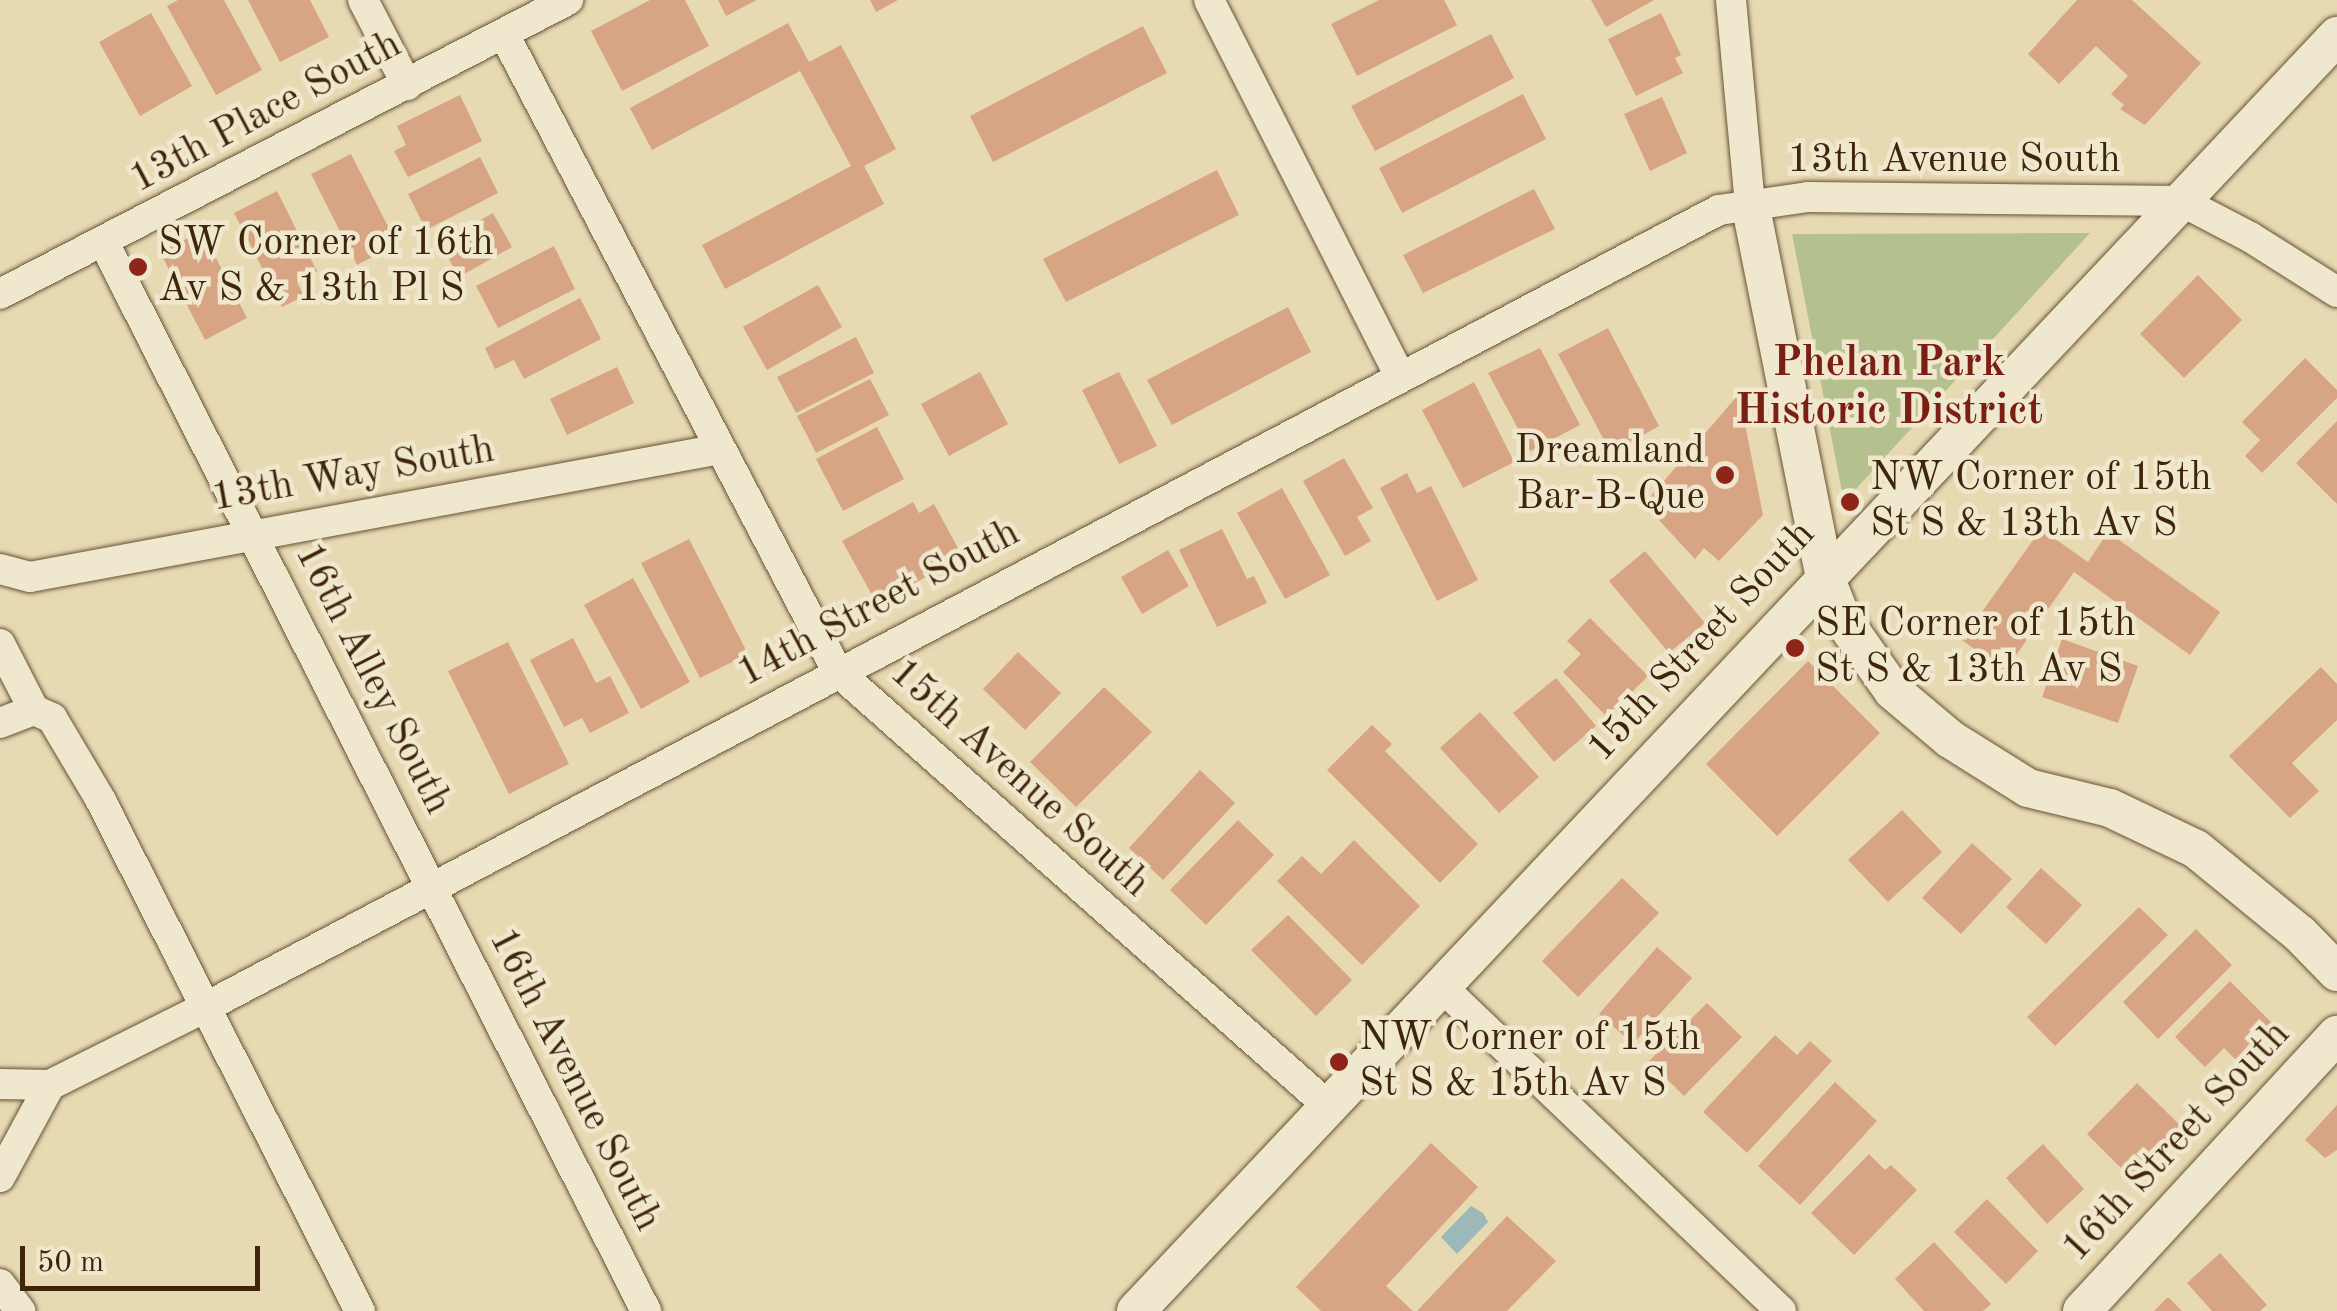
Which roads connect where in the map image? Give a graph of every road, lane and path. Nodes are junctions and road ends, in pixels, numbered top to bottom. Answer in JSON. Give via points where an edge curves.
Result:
{"nodes":[{"id":1,"x":363,"y":0,"type":"edge"},
{"id":2,"x":568,"y":0,"type":"edge"},
{"id":3,"x":1209,"y":0,"type":"edge"},
{"id":4,"x":1731,"y":0,"type":"edge"},
{"id":5,"x":504,"y":34,"type":"junction"},
{"id":6,"x":2337,"y":36,"type":"edge"},
{"id":7,"x":407,"y":85,"type":"junction"},
{"id":8,"x":2182,"y":202,"type":"junction"},
{"id":9,"x":1750,"y":203,"type":"junction"},
{"id":10,"x":104,"y":243,"type":"junction"},
{"id":11,"x":2337,"y":292,"type":"edge"},
{"id":12,"x":0,"y":294,"type":"edge"},
{"id":13,"x":1400,"y":376,"type":"junction"},
{"id":14,"x":720,"y":449,"type":"junction"},
{"id":15,"x":253,"y":534,"type":"junction"},
{"id":16,"x":0,"y":569,"type":"edge"},
{"id":17,"x":1825,"y":577,"type":"junction"},
{"id":18,"x":0,"y":644,"type":"edge"},
{"id":19,"x":837,"y":671,"type":"junction"},
{"id":20,"x":34,"y":710,"type":"junction"},
{"id":21,"x":0,"y":722,"type":"edge"},
{"id":22,"x":432,"y":885,"type":"junction"},
{"id":23,"x":2337,"y":972,"type":"edge"},
{"id":24,"x":1442,"y":987,"type":"junction"},
{"id":25,"x":206,"y":1007,"type":"junction"},
{"id":26,"x":2337,"y":1035,"type":"edge"},
{"id":27,"x":0,"y":1084,"type":"edge"},
{"id":28,"x":50,"y":1085,"type":"junction"},
{"id":29,"x":1327,"y":1106,"type":"junction"},
{"id":30,"x":0,"y":1177,"type":"edge"},
{"id":31,"x":0,"y":1284,"type":"edge"},
{"id":32,"x":20,"y":1311,"type":"edge"},
{"id":33,"x":360,"y":1311,"type":"edge"},
{"id":34,"x":646,"y":1311,"type":"edge"},
{"id":35,"x":1136,"y":1311,"type":"edge"},
{"id":36,"x":1781,"y":1311,"type":"edge"},
{"id":37,"x":2082,"y":1311,"type":"edge"}],
"edges":[{"from":1,"to":7,"type":"street"},
{"from":2,"to":5,"type":"street","name":"13th Place South"},
{"from":3,"to":13,"type":"street"},
{"from":4,"to":9,"type":"street","name":"13th Avenue South"},
{"from":5,"to":7,"type":"street","name":"13th Place South"},
{"from":5,"to":14,"type":"street","name":"15th Avenue South"},
{"from":6,"to":8,"type":"street","name":"15th Street South"},
{"from":7,"to":10,"type":"street","name":"13th Place South"},
{"from":8,"to":9,"type":"street","name":"13th Avenue South","via":[[1808,197]]},
{"from":8,"to":11,"type":"street","name":"13th Avenue South"},
{"from":8,"to":17,"type":"street","name":"15th Street South"},
{"from":9,"to":13,"type":"street","name":"14th Street South","via":[[1718,210]]},
{"from":9,"to":17,"type":"street"},
{"from":10,"to":12,"type":"street","name":"13th Place South"},
{"from":10,"to":15,"type":"street","name":"16th Alley South"},
{"from":13,"to":19,"type":"street","name":"14th Street South"},
{"from":14,"to":15,"type":"street","name":"13th Way South"},
{"from":14,"to":19,"type":"street","name":"15th Avenue South"},
{"from":15,"to":16,"type":"street","name":"13th Way South","via":[[30,577]]},
{"from":15,"to":22,"type":"street","name":"16th Alley South"},
{"from":17,"to":23,"type":"street","via":[[1840,617],[1892,691],[1950,739],[2028,788],[2110,808],[2196,849]]},
{"from":17,"to":24,"type":"street","name":"15th Street South"},
{"from":18,"to":20,"type":"street"},
{"from":19,"to":22,"type":"street","name":"14th Street South"},
{"from":19,"to":29,"type":"street","name":"15th Avenue South"},
{"from":20,"to":21,"type":"street"},
{"from":20,"to":25,"type":"street","via":[[52,718],[100,799]]},
{"from":22,"to":25,"type":"street","name":"14th Street South"},
{"from":22,"to":34,"type":"street","name":"16th Avenue South"},
{"from":24,"to":29,"type":"street","name":"15th Street South"},
{"from":24,"to":36,"type":"street"},
{"from":25,"to":28,"type":"street","name":"14th Street South"},
{"from":25,"to":33,"type":"street"},
{"from":26,"to":37,"type":"street","name":"16th Street South"},
{"from":27,"to":28,"type":"street","name":"14th Street South"},
{"from":28,"to":30,"type":"street"},
{"from":29,"to":35,"type":"street","name":"15th Street South"},
{"from":31,"to":32,"type":"street"}]}
